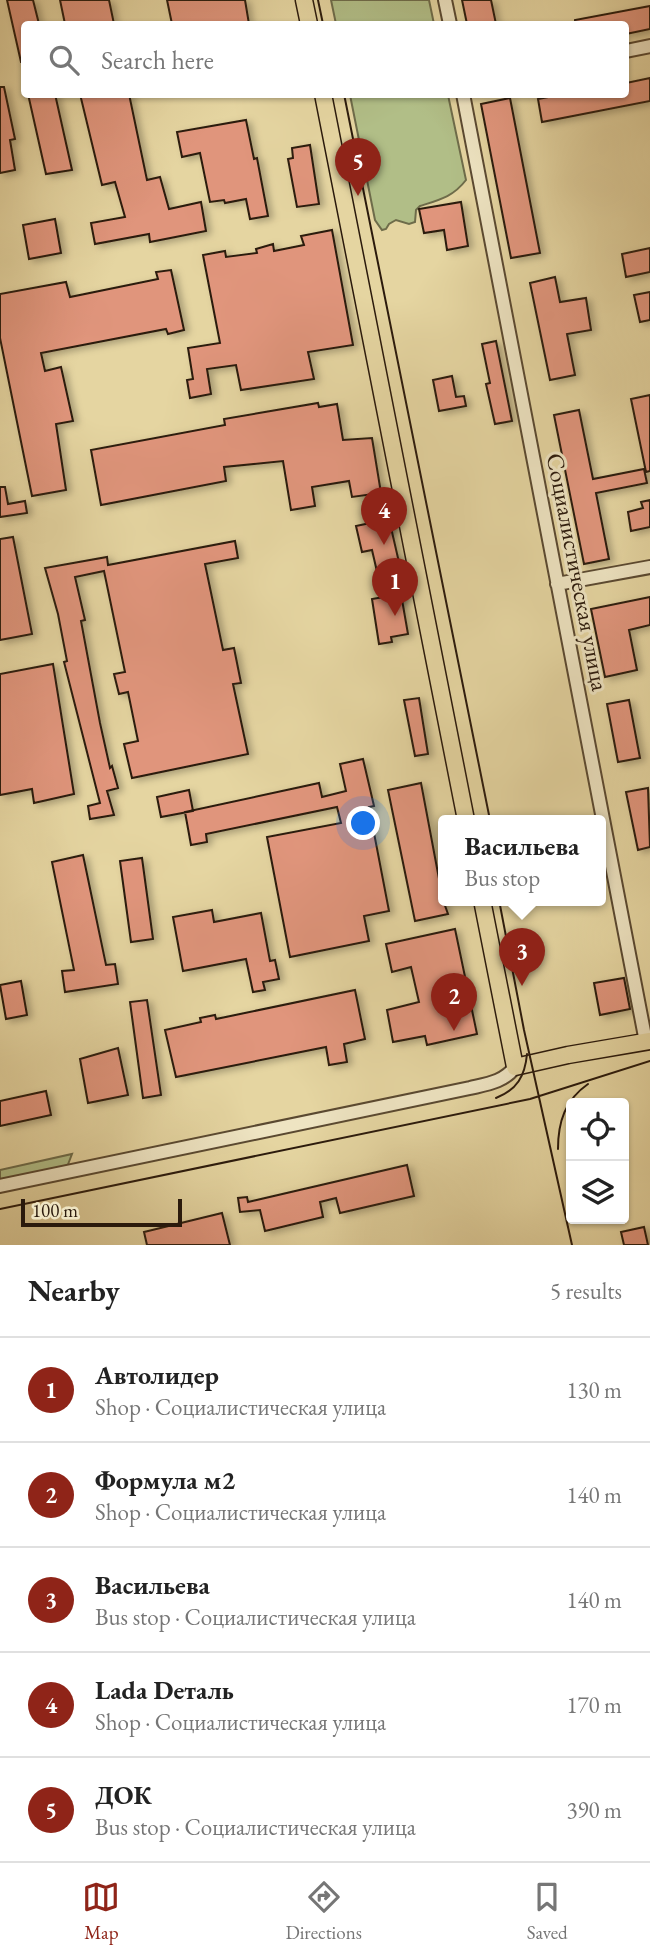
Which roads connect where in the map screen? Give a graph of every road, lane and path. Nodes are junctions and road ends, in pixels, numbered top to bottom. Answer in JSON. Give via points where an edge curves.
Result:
{"nodes":[{"id":1,"x":304,"y":0,"type":"edge"},
{"id":2,"x":445,"y":0,"type":"edge"},
{"id":3,"x":308,"y":21,"type":"edge"},
{"id":4,"x":449,"y":21,"type":"edge"},
{"id":5,"x":650,"y":46,"type":"edge"},
{"id":6,"x":629,"y":50,"type":"edge"},
{"id":7,"x":324,"y":98,"type":"edge"},
{"id":8,"x":464,"y":98,"type":"edge"},
{"id":9,"x":650,"y":567,"type":"edge"},
{"id":10,"x":557,"y":584,"type":"junction"},
{"id":11,"x":465,"y":815,"type":"edge"},
{"id":12,"x":603,"y":815,"type":"edge"},
{"id":13,"x":606,"y":830,"type":"edge"},
{"id":14,"x":483,"y":906,"type":"edge"},
{"id":15,"x":648,"y":1041,"type":"edge"},
{"id":16,"x":650,"y":1058,"type":"edge"},
{"id":17,"x":515,"y":1067,"type":"junction"},
{"id":18,"x":0,"y":1186,"type":"edge"}],
"edges":[{"from":1,"to":3,"type":"main road"},
{"from":2,"to":4,"type":"street"},
{"from":5,"to":6,"type":"street"},
{"from":7,"to":11,"type":"main road"},
{"from":8,"to":10,"type":"street","name":"Социалистическая улица"},
{"from":9,"to":10,"type":"street"},
{"from":10,"to":12,"type":"street","name":"Социалистическая улица"},
{"from":13,"to":15,"type":"street","name":"Социалистическая улица"},
{"from":14,"to":17,"type":"main road"},
{"from":15,"to":16,"type":"main road","name":"Социалистическая улица"},
{"from":15,"to":17,"type":"main road"},
{"from":17,"to":18,"type":"street","via":[[500,1080],[470,1088]]}]}
